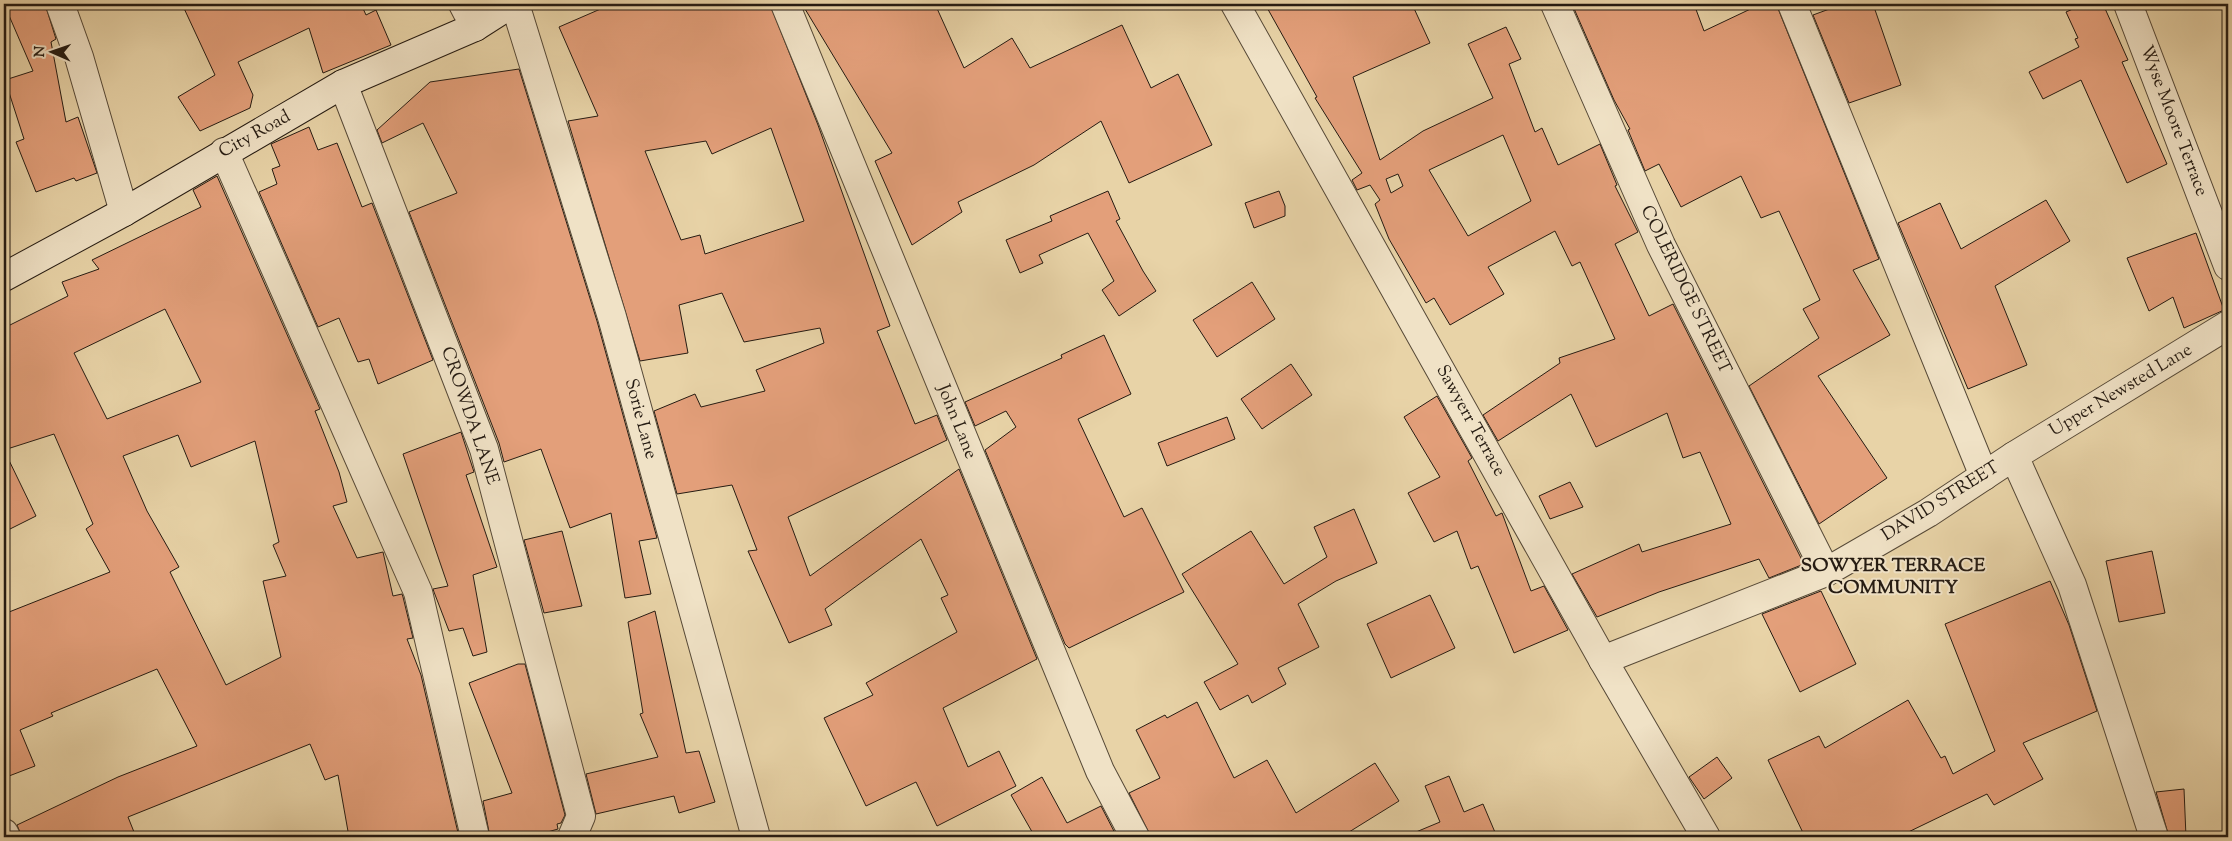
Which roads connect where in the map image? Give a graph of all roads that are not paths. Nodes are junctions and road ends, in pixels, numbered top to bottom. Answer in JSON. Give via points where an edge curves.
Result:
{"nodes":[{"id":1,"x":60,"y":4,"type":"edge"},
{"id":2,"x":510,"y":4,"type":"edge"},
{"id":3,"x":515,"y":4,"type":"edge"},
{"id":4,"x":785,"y":4,"type":"edge"},
{"id":5,"x":1236,"y":4,"type":"edge"},
{"id":6,"x":1555,"y":4,"type":"edge"},
{"id":7,"x":1792,"y":4,"type":"edge"},
{"id":8,"x":2128,"y":4,"type":"edge"},
{"id":9,"x":469,"y":15,"type":"edge"},
{"id":10,"x":343,"y":84,"type":"junction"},
{"id":11,"x":224,"y":152,"type":"junction"},
{"id":12,"x":124,"y":212,"type":"junction"},
{"id":13,"x":2228,"y":266,"type":"edge"},
{"id":14,"x":4,"y":276,"type":"edge"},
{"id":15,"x":2228,"y":325,"type":"edge"},
{"id":16,"x":2014,"y":456,"type":"junction"},
{"id":17,"x":1984,"y":476,"type":"junction"},
{"id":18,"x":1826,"y":572,"type":"junction"},
{"id":19,"x":1603,"y":660,"type":"junction"},
{"id":20,"x":577,"y":827,"type":"edge"},
{"id":21,"x":4,"y":833,"type":"edge"},
{"id":22,"x":6,"y":837,"type":"edge"},
{"id":23,"x":475,"y":837,"type":"edge"},
{"id":24,"x":756,"y":837,"type":"edge"},
{"id":25,"x":1135,"y":837,"type":"edge"},
{"id":26,"x":1706,"y":837,"type":"edge"},
{"id":27,"x":2154,"y":837,"type":"edge"}],
"edges":[{"from":1,"to":12,"type":"street","via":[[79,57]]},
{"from":2,"to":9,"type":"street","name":"City Road"},
{"from":3,"to":24,"type":"street","name":"Sorie Lane","via":[[612,317]]},
{"from":4,"to":25,"type":"street","name":"John Lane","via":[[1100,771]]},
{"from":5,"to":19,"type":"street","name":"Sawyerr Terrace"},
{"from":6,"to":18,"type":"street","name":"COLERIDGE STREET","via":[[1661,245]]},
{"from":7,"to":17,"type":"street"},
{"from":8,"to":13,"type":"street","name":"Wyse Moore Terrace"},
{"from":9,"to":10,"type":"street","name":"City Road"},
{"from":10,"to":11,"type":"street","name":"City Road"},
{"from":10,"to":20,"type":"street","name":"CROWDA LANE","via":[[484,449]]},
{"from":11,"to":12,"type":"street","name":"City Road"},
{"from":11,"to":23,"type":"street","via":[[418,592]]},
{"from":12,"to":14,"type":"street","name":"City Road"},
{"from":15,"to":16,"type":"street","name":"Upper Newsted Lane"},
{"from":16,"to":17,"type":"street","name":"DAVID STREET"},
{"from":16,"to":27,"type":"street","name":"DAVID STREET","via":[[2072,585]]},
{"from":17,"to":18,"type":"street","name":"DAVID STREET","via":[[1928,513]]},
{"from":18,"to":19,"type":"street","name":"DAVID STREET"},
{"from":19,"to":26,"type":"street","name":"Sawyerr Terrace"},
{"from":21,"to":22,"type":"street"}]}
